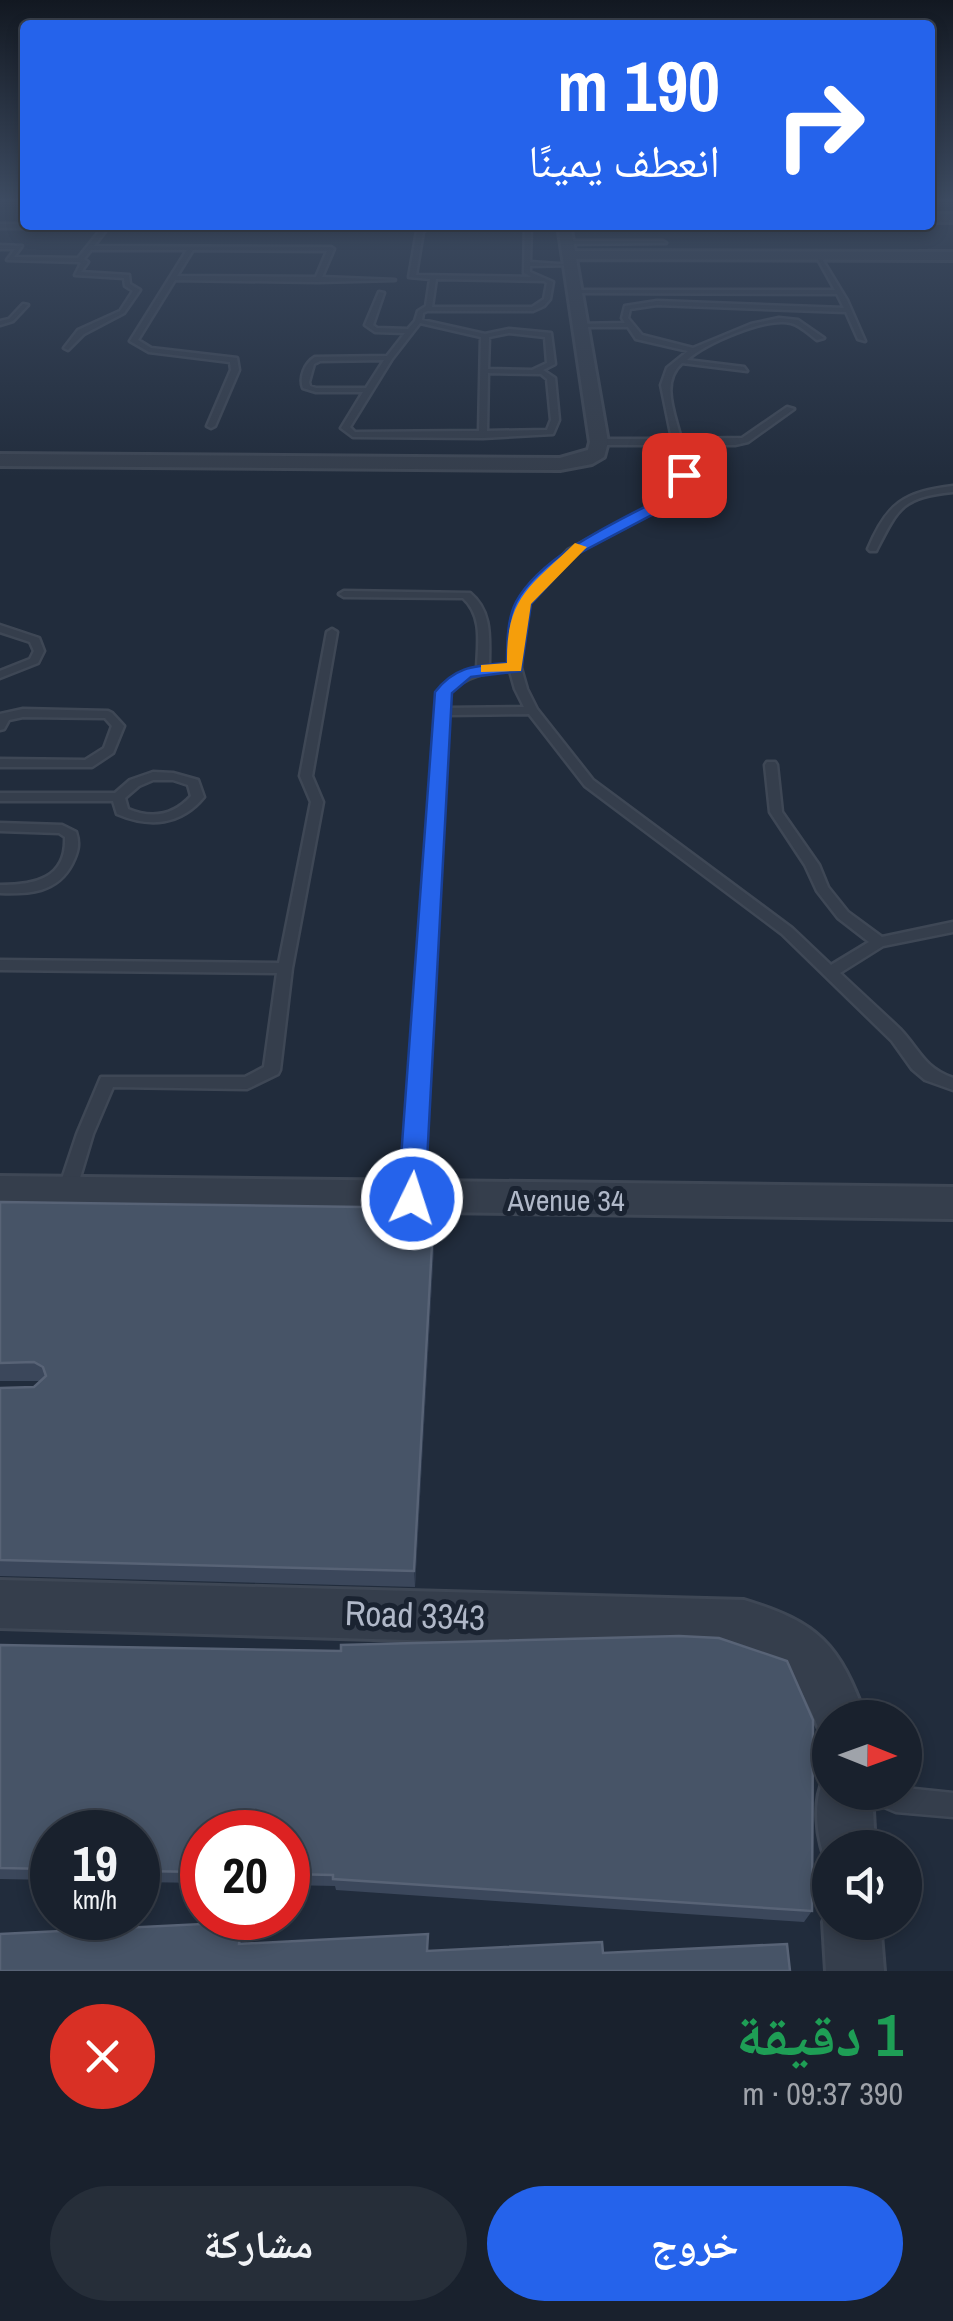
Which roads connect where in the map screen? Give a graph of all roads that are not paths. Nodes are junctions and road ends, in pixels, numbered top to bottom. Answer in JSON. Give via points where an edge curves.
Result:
{"nodes":[{"id":1,"x":135,"y":293,"type":"edge"},
{"id":2,"x":163,"y":293,"type":"edge"},
{"id":3,"x":381,"y":293,"type":"dead end"},
{"id":4,"x":430,"y":293,"type":"edge"},
{"id":5,"x":550,"y":293,"type":"edge"},
{"id":6,"x":573,"y":293,"type":"edge"},
{"id":7,"x":840,"y":293,"type":"edge"},
{"id":8,"x":25,"y":305,"type":"dead end"},
{"id":9,"x":426,"y":309,"type":"junction"},
{"id":10,"x":849,"y":310,"type":"junction"},
{"id":11,"x":418,"y":321,"type":"junction"},
{"id":12,"x":0,"y":323,"type":"edge"},
{"id":13,"x":628,"y":324,"type":"junction"},
{"id":14,"x":578,"y":325,"type":"junction"},
{"id":15,"x":407,"y":331,"type":"junction"},
{"id":16,"x":485,"y":336,"type":"junction"},
{"id":17,"x":820,"y":338,"type":"dead end"},
{"id":18,"x":862,"y":339,"type":"dead end"},
{"id":19,"x":68,"y":348,"type":"dead end"},
{"id":20,"x":694,"y":350,"type":"junction"},
{"id":21,"x":388,"y":358,"type":"junction"},
{"id":22,"x":681,"y":360,"type":"junction"},
{"id":23,"x":744,"y":369,"type":"dead end"},
{"id":24,"x":528,"y":371,"type":"junction"},
{"id":25,"x":484,"y":372,"type":"junction"},
{"id":26,"x":368,"y":390,"type":"junction"},
{"id":27,"x":790,"y":409,"type":"dead end"},
{"id":28,"x":212,"y":426,"type":"dead end"},
{"id":29,"x":483,"y":435,"type":"junction"},
{"id":30,"x":599,"y":442,"type":"junction"},
{"id":31,"x":676,"y":442,"type":"junction"},
{"id":32,"x":0,"y":460,"type":"edge"},
{"id":33,"x":953,"y":489,"type":"edge"},
{"id":34,"x":872,"y":549,"type":"dead end"},
{"id":35,"x":344,"y":594,"type":"dead end"},
{"id":36,"x":0,"y":628,"type":"edge"},
{"id":37,"x":332,"y":632,"type":"dead end"},
{"id":38,"x":484,"y":668,"type":"junction"},
{"id":39,"x":515,"y":668,"type":"junction"},
{"id":40,"x":0,"y":675,"type":"edge"},
{"id":41,"x":532,"y":710,"type":"junction"},
{"id":42,"x":442,"y":712,"type":"junction"},
{"id":43,"x":0,"y":726,"type":"edge"},
{"id":44,"x":0,"y":763,"type":"edge"},
{"id":45,"x":771,"y":765,"type":"dead end"},
{"id":46,"x":0,"y":797,"type":"edge"},
{"id":47,"x":118,"y":797,"type":"junction"},
{"id":48,"x":0,"y":827,"type":"edge"},
{"id":49,"x":0,"y":889,"type":"edge"},
{"id":50,"x":953,"y":927,"type":"edge"},
{"id":51,"x":879,"y":942,"type":"junction"},
{"id":52,"x":0,"y":965,"type":"edge"},
{"id":53,"x":286,"y":968,"type":"junction"},
{"id":54,"x":832,"y":971,"type":"junction"},
{"id":55,"x":953,"y":1084,"type":"edge"},
{"id":56,"x":0,"y":1191,"type":"edge"},
{"id":57,"x":67,"y":1192,"type":"junction"},
{"id":58,"x":412,"y":1199,"type":"junction"},
{"id":59,"x":953,"y":1203,"type":"edge"},
{"id":60,"x":0,"y":1604,"type":"edge"},
{"id":61,"x":833,"y":1700,"type":"edge"},
{"id":62,"x":922,"y":1802,"type":"edge"},
{"id":63,"x":953,"y":1805,"type":"edge"},
{"id":64,"x":852,"y":1940,"type":"edge"},
{"id":65,"x":855,"y":1971,"type":"edge"}],
"edges":[{"from":1,"to":19,"type":"lane","via":[[114,319],[81,332]]},
{"from":2,"to":28,"type":"lane","via":[[134,341],[149,350],[234,360]]},
{"from":3,"to":15,"type":"lane","via":[[370,325]]},
{"from":4,"to":9,"type":"lane"},
{"from":5,"to":9,"type":"lane","via":[[533,309]]},
{"from":6,"to":14,"type":"street"},
{"from":7,"to":10,"type":"lane"},
{"from":8,"to":12,"type":"lane"},
{"from":9,"to":11,"type":"lane"},
{"from":10,"to":13,"type":"lane","via":[[642,304],[627,307]]},
{"from":10,"to":18,"type":"lane"},
{"from":11,"to":15,"type":"lane"},
{"from":11,"to":16,"type":"lane"},
{"from":13,"to":14,"type":"lane"},
{"from":13,"to":20,"type":"lane","via":[[650,342]]},
{"from":14,"to":30,"type":"street"},
{"from":15,"to":21,"type":"lane"},
{"from":16,"to":24,"type":"lane","via":[[548,335],[551,364]]},
{"from":16,"to":25,"type":"lane"},
{"from":17,"to":20,"type":"lane","via":[[804,324],[779,320]]},
{"from":20,"to":22,"type":"lane"},
{"from":21,"to":26,"type":"lane"},
{"from":21,"to":26,"type":"lane","via":[[318,359],[304,382],[316,390]]},
{"from":22,"to":23,"type":"lane"},
{"from":22,"to":31,"type":"lane","via":[[665,385]]},
{"from":24,"to":25,"type":"lane"},
{"from":24,"to":29,"type":"lane","via":[[551,378],[550,432]]},
{"from":25,"to":29,"type":"lane"},
{"from":26,"to":29,"type":"lane","via":[[345,428],[353,434]]},
{"from":27,"to":31,"type":"lane","via":[[745,440]]},
{"from":30,"to":31,"type":"lane"},
{"from":30,"to":32,"type":"street","via":[[591,458],[569,464]]},
{"from":31,"to":39,"type":"lane","via":[[686,485],[681,494],[571,552],[524,603]]},
{"from":33,"to":34,"type":"lane","via":[[910,497],[891,509]]},
{"from":35,"to":38,"type":"lane","via":[[466,595],[483,618]]},
{"from":36,"to":40,"type":"lane","via":[[35,640],[40,650],[34,661]]},
{"from":37,"to":53,"type":"lane","via":[[306,776],[317,802]]},
{"from":38,"to":39,"type":"lane"},
{"from":38,"to":42,"type":"lane","via":[[455,678],[444,692]]},
{"from":39,"to":41,"type":"lane"},
{"from":41,"to":42,"type":"lane"},
{"from":41,"to":54,"type":"lane","via":[[589,783]]},
{"from":42,"to":58,"type":"lane"},
{"from":43,"to":44,"type":"lane","via":[[4,717],[23,714],[108,715],[118,726],[109,750],[88,764]]},
{"from":45,"to":51,"type":"lane","via":[[776,812],[822,888],[843,916]]},
{"from":46,"to":47,"type":"lane"},
{"from":47,"to":47,"type":"lane","via":[[122,811],[140,820],[164,820],[187,810],[198,796],[194,783],[152,775]]},
{"from":48,"to":49,"type":"lane","via":[[62,828],[74,843],[52,883],[38,890]]},
{"from":50,"to":51,"type":"lane"},
{"from":51,"to":54,"type":"lane"},
{"from":52,"to":53,"type":"lane"},
{"from":53,"to":57,"type":"lane","via":[[272,1070],[247,1083],[108,1081]]},
{"from":54,"to":55,"type":"lane","via":[[918,1066]]},
{"from":56,"to":57,"type":"street","name":"Avenue 34"},
{"from":57,"to":58,"type":"street","name":"Avenue 34"},
{"from":58,"to":59,"type":"street","name":"Avenue 34"},
{"from":60,"to":61,"type":"street","name":"Road 3343","via":[[744,1626],[786,1637],[819,1665]]},
{"from":62,"to":63,"type":"lane"},
{"from":64,"to":65,"type":"street"}]}
